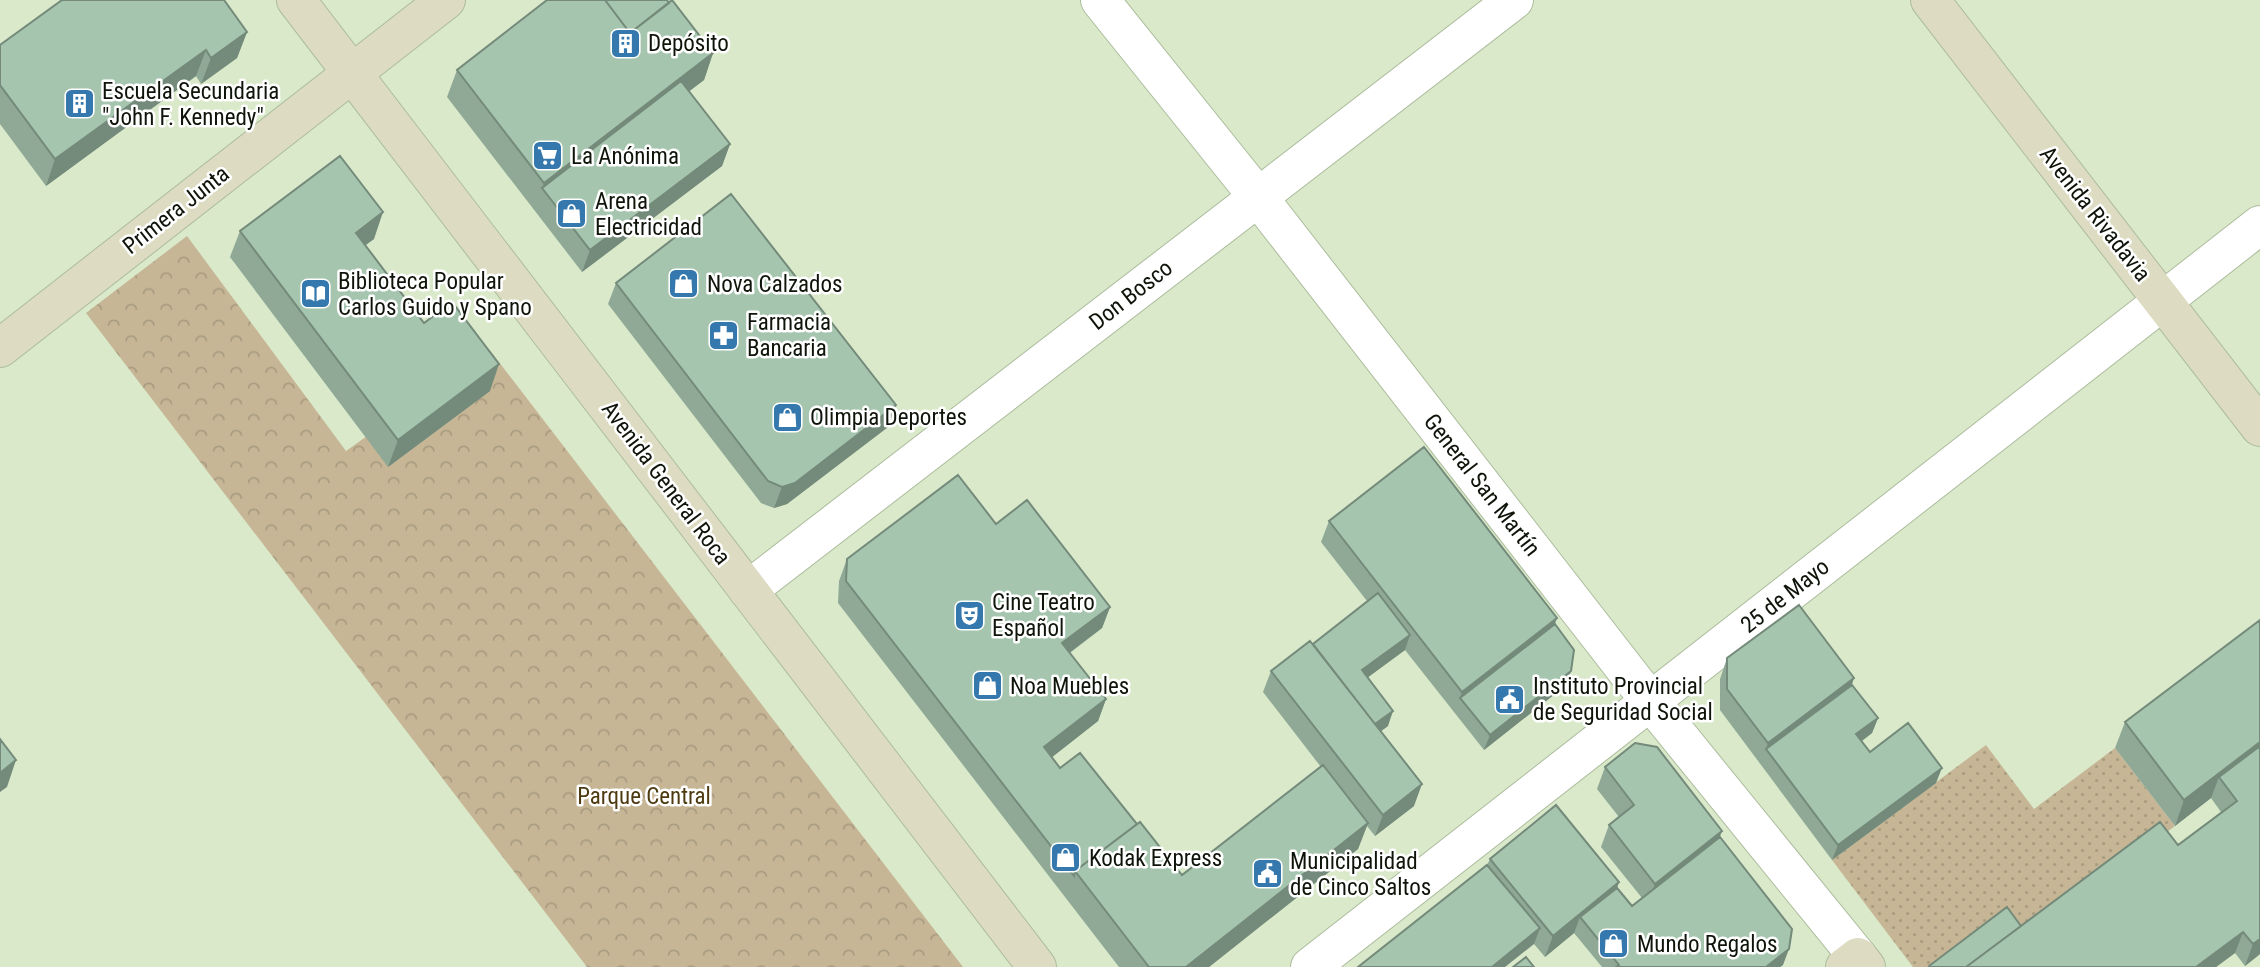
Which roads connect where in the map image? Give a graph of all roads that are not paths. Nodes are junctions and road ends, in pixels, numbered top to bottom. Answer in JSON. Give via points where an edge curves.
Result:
{"nodes":[{"id":1,"x":296,"y":0,"type":"edge"},
{"id":2,"x":446,"y":0,"type":"edge"},
{"id":3,"x":1100,"y":0,"type":"edge"},
{"id":4,"x":1514,"y":0,"type":"edge"},
{"id":5,"x":1930,"y":0,"type":"edge"},
{"id":6,"x":351,"y":73,"type":"junction"},
{"id":7,"x":1258,"y":197,"type":"junction"},
{"id":8,"x":2260,"y":225,"type":"edge"},
{"id":9,"x":2162,"y":301,"type":"junction"},
{"id":10,"x":0,"y":348,"type":"edge"},
{"id":11,"x":2260,"y":427,"type":"edge"},
{"id":12,"x":748,"y":590,"type":"junction"},
{"id":13,"x":1650,"y":701,"type":"junction"},
{"id":14,"x":1857,"y":964,"type":"edge"},
{"id":15,"x":1037,"y":967,"type":"edge"},
{"id":16,"x":1310,"y":967,"type":"edge"}],
"edges":[{"from":1,"to":6,"type":"main road","name":"Avenida General Roca"},
{"from":2,"to":6,"type":"main road","name":"Primera Junta"},
{"from":3,"to":7,"type":"street","name":"General San Martín"},
{"from":4,"to":7,"type":"street","name":"Don Bosco"},
{"from":5,"to":9,"type":"main road","name":"Avenida Rivadavia"},
{"from":6,"to":10,"type":"main road","name":"Primera Junta"},
{"from":6,"to":12,"type":"main road","name":"Avenida General Roca"},
{"from":7,"to":12,"type":"street","name":"Don Bosco"},
{"from":7,"to":13,"type":"street","name":"General San Martín"},
{"from":8,"to":9,"type":"street","name":"25 de Mayo"},
{"from":9,"to":11,"type":"main road","name":"Avenida Rivadavia"},
{"from":9,"to":13,"type":"street","name":"25 de Mayo"},
{"from":12,"to":15,"type":"main road","name":"Avenida General Roca"},
{"from":13,"to":14,"type":"street","name":"General San Martín"},
{"from":13,"to":16,"type":"street","name":"25 de Mayo"}]}
